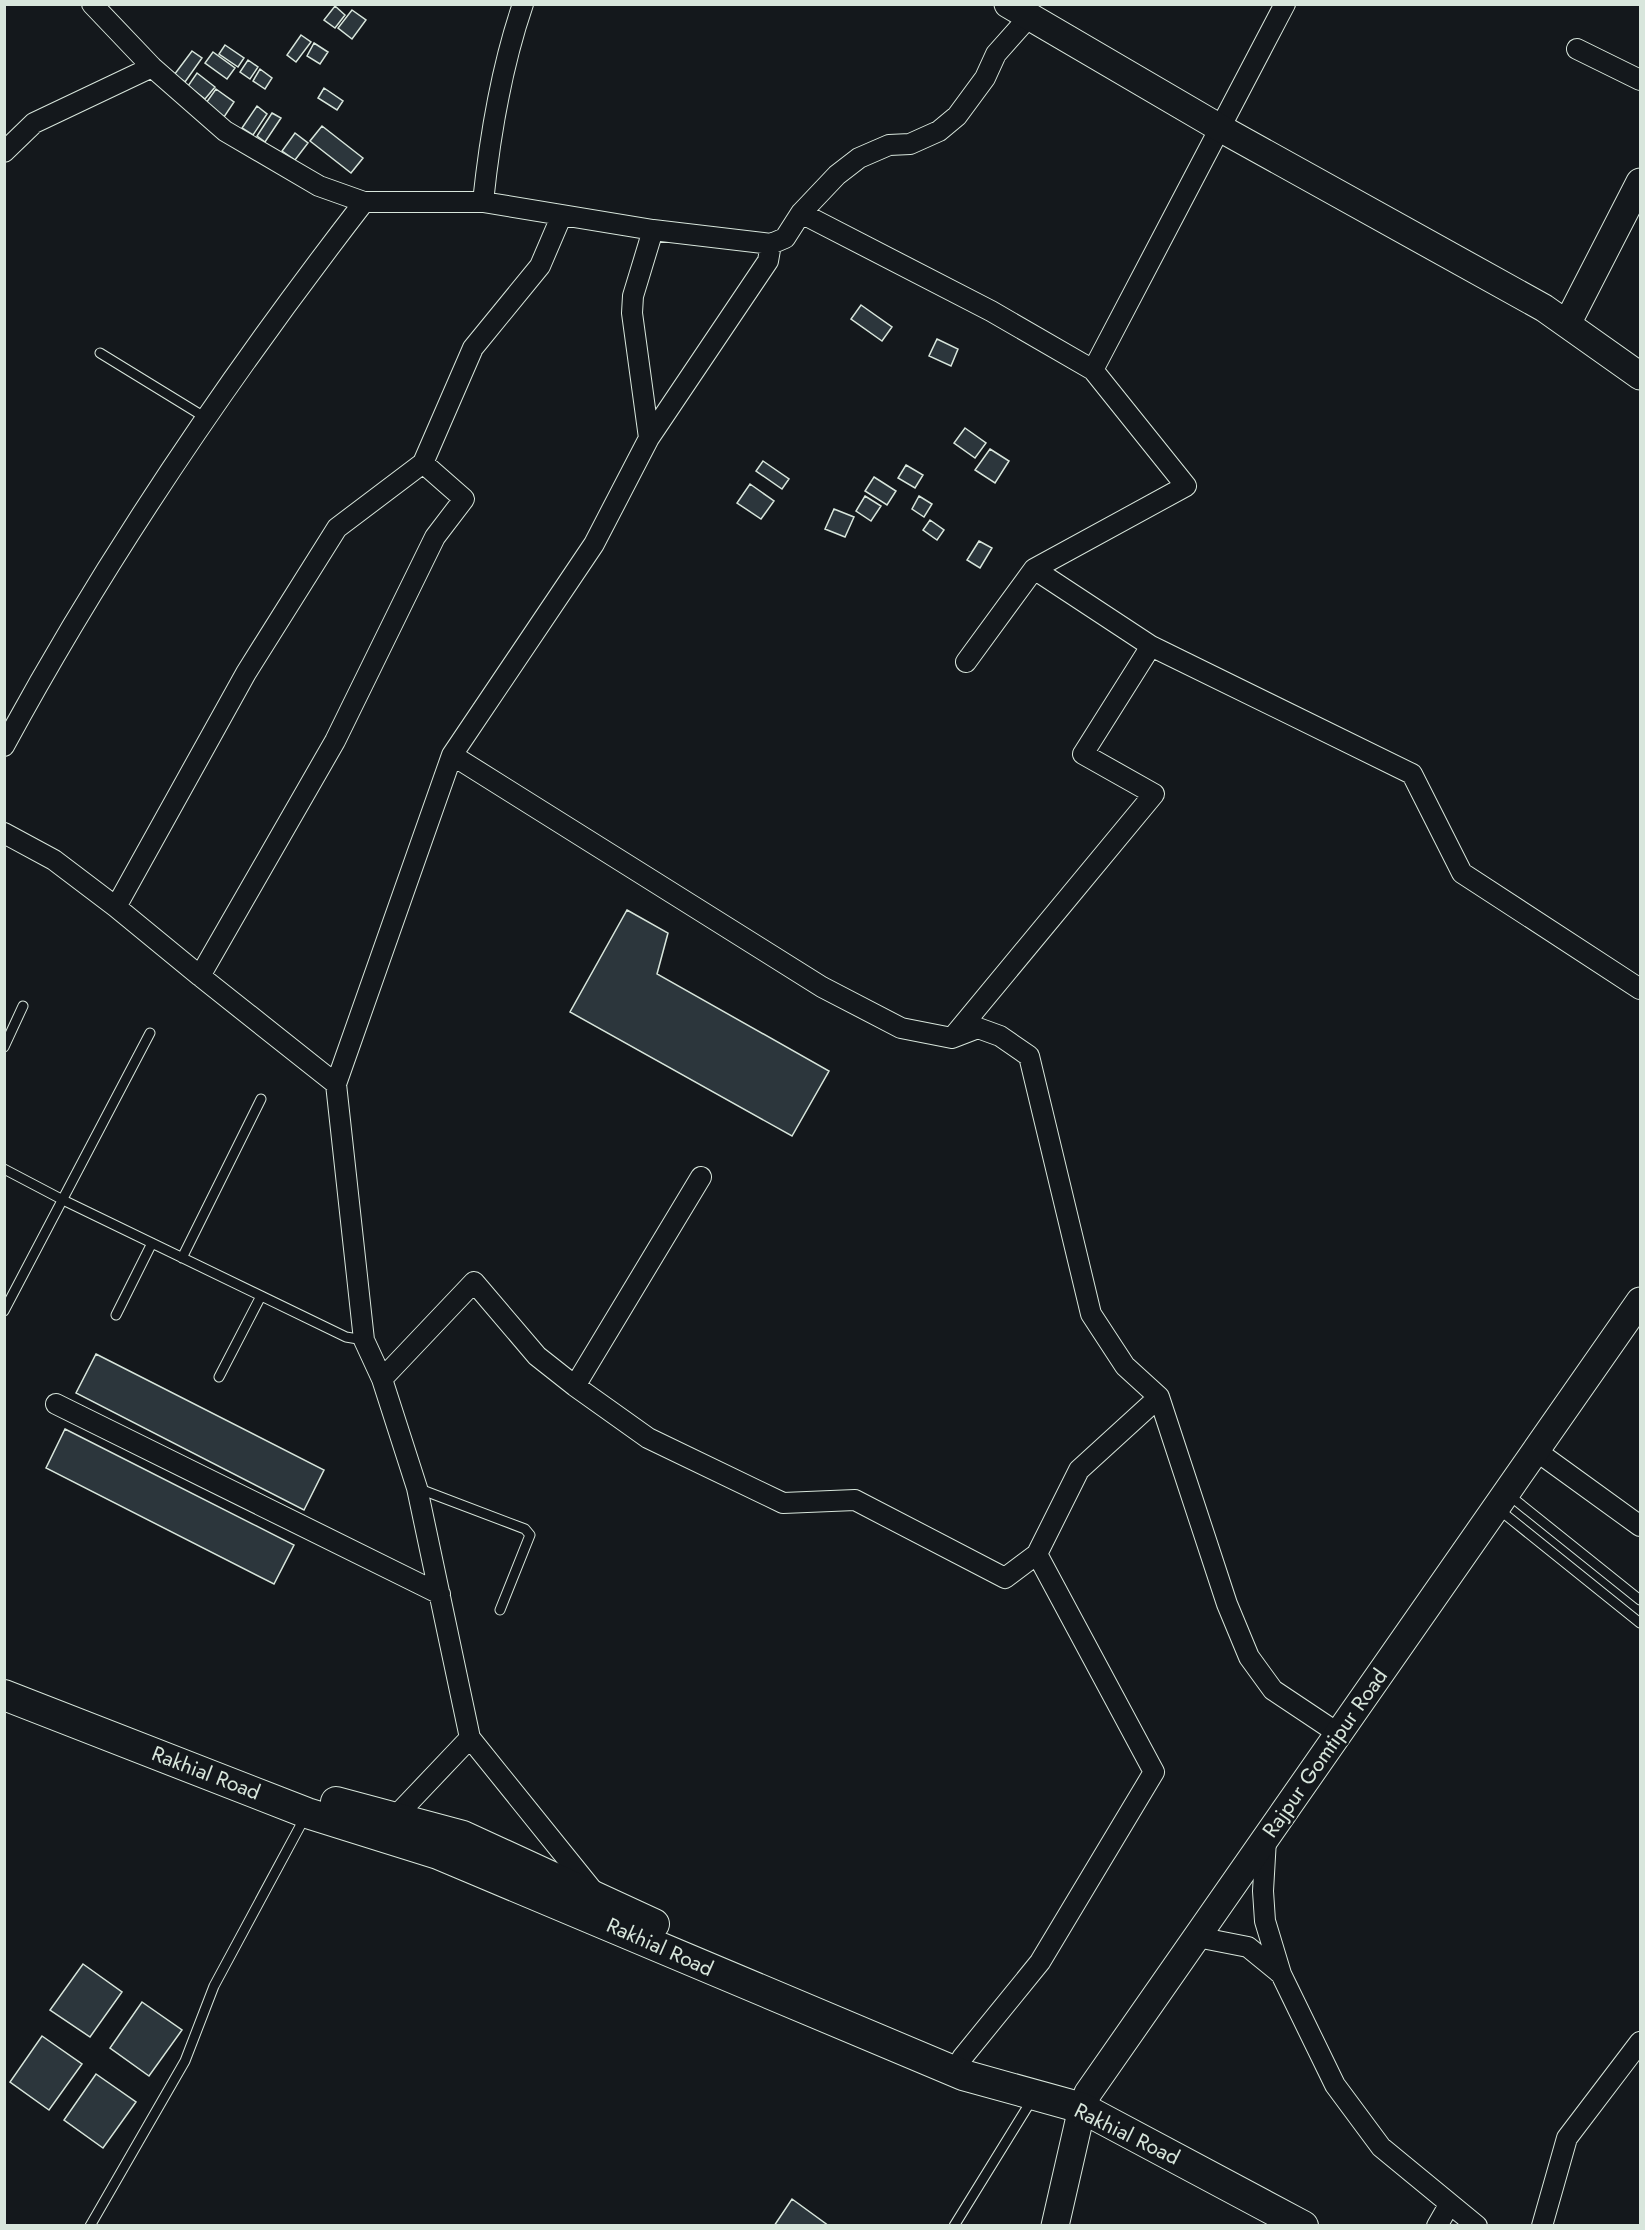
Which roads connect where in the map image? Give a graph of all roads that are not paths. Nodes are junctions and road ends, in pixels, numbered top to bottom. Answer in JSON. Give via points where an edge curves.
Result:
{"nodes":[{"id":1,"x":92,"y":4,"type":"edge"},
{"id":2,"x":523,"y":4,"type":"edge"},
{"id":3,"x":1285,"y":4,"type":"edge"},
{"id":4,"x":1018,"y":11,"type":"edge"},
{"id":5,"x":1577,"y":49,"type":"dead end"},
{"id":6,"x":152,"y":67,"type":"junction"},
{"id":7,"x":1641,"y":80,"type":"edge"},
{"id":8,"x":1220,"y":128,"type":"junction"},
{"id":9,"x":4,"y":152,"type":"edge"},
{"id":10,"x":1641,"y":182,"type":"edge"},
{"id":11,"x":364,"y":202,"type":"junction"},
{"id":12,"x":483,"y":202,"type":"junction"},
{"id":13,"x":801,"y":213,"type":"junction"},
{"id":14,"x":561,"y":217,"type":"junction"},
{"id":15,"x":653,"y":230,"type":"junction"},
{"id":16,"x":771,"y":244,"type":"junction"},
{"id":17,"x":1567,"y":324,"type":"junction"},
{"id":18,"x":100,"y":353,"type":"dead end"},
{"id":19,"x":1093,"y":370,"type":"junction"},
{"id":20,"x":1641,"y":376,"type":"edge"},
{"id":21,"x":206,"y":418,"type":"junction"},
{"id":22,"x":649,"y":438,"type":"junction"},
{"id":23,"x":423,"y":463,"type":"junction"},
{"id":24,"x":1034,"y":569,"type":"junction"},
{"id":25,"x":1150,"y":646,"type":"junction"},
{"id":26,"x":966,"y":662,"type":"dead end"},
{"id":27,"x":4,"y":746,"type":"edge"},
{"id":28,"x":452,"y":755,"type":"junction"},
{"id":29,"x":4,"y":833,"type":"edge"},
{"id":30,"x":116,"y":907,"type":"junction"},
{"id":31,"x":200,"y":976,"type":"junction"},
{"id":32,"x":1641,"y":989,"type":"edge"},
{"id":33,"x":23,"y":1006,"type":"dead end"},
{"id":34,"x":150,"y":1034,"type":"dead end"},
{"id":35,"x":952,"y":1038,"type":"junction"},
{"id":36,"x":4,"y":1047,"type":"edge"},
{"id":37,"x":336,"y":1084,"type":"junction"},
{"id":38,"x":261,"y":1099,"type":"dead end"},
{"id":39,"x":4,"y":1168,"type":"edge"},
{"id":40,"x":701,"y":1177,"type":"dead end"},
{"id":41,"x":63,"y":1200,"type":"junction"},
{"id":42,"x":152,"y":1243,"type":"junction"},
{"id":43,"x":182,"y":1258,"type":"junction"},
{"id":44,"x":261,"y":1296,"type":"junction"},
{"id":45,"x":1641,"y":1301,"type":"edge"},
{"id":46,"x":4,"y":1311,"type":"edge"},
{"id":47,"x":116,"y":1315,"type":"dead end"},
{"id":48,"x":364,"y":1340,"type":"junction"},
{"id":49,"x":219,"y":1377,"type":"dead end"},
{"id":50,"x":382,"y":1379,"type":"junction"},
{"id":51,"x":575,"y":1386,"type":"junction"},
{"id":52,"x":1159,"y":1397,"type":"junction"},
{"id":53,"x":56,"y":1404,"type":"dead end"},
{"id":54,"x":1535,"y":1450,"type":"junction"},
{"id":55,"x":417,"y":1488,"type":"junction"},
{"id":56,"x":1501,"y":1500,"type":"junction"},
{"id":57,"x":1641,"y":1526,"type":"edge"},
{"id":58,"x":1037,"y":1554,"type":"junction"},
{"id":59,"x":440,"y":1594,"type":"junction"},
{"id":60,"x":1641,"y":1602,"type":"edge"},
{"id":61,"x":500,"y":1610,"type":"dead end"},
{"id":62,"x":1631,"y":1616,"type":"junction"},
{"id":63,"x":1641,"y":1623,"type":"edge"},
{"id":64,"x":4,"y":1678,"type":"edge"},
{"id":65,"x":4,"y":1695,"type":"edge"},
{"id":66,"x":1339,"y":1734,"type":"junction"},
{"id":67,"x":470,"y":1738,"type":"junction"},
{"id":68,"x":307,"y":1813,"type":"junction"},
{"id":69,"x":395,"y":1817,"type":"junction"},
{"id":70,"x":1266,"y":1839,"type":"junction"},
{"id":71,"x":597,"y":1896,"type":"junction"},
{"id":72,"x":1197,"y":1937,"type":"junction"},
{"id":73,"x":1281,"y":1974,"type":"junction"},
{"id":74,"x":1641,"y":2042,"type":"edge"},
{"id":75,"x":962,"y":2058,"type":"junction"},
{"id":76,"x":1034,"y":2096,"type":"junction"},
{"id":77,"x":1085,"y":2101,"type":"junction"},
{"id":78,"x":1449,"y":2205,"type":"junction"},
{"id":79,"x":90,"y":2226,"type":"edge"},
{"id":80,"x":954,"y":2226,"type":"edge"},
{"id":81,"x":1055,"y":2226,"type":"edge"},
{"id":82,"x":1303,"y":2226,"type":"edge"},
{"id":83,"x":1437,"y":2226,"type":"edge"},
{"id":84,"x":1477,"y":2226,"type":"edge"},
{"id":85,"x":1542,"y":2226,"type":"edge"}],
"edges":[{"from":1,"to":6,"type":"street"},
{"from":2,"to":12,"type":"street","via":[[488,149]]},
{"from":3,"to":8,"type":"street"},
{"from":4,"to":8,"type":"main road"},
{"from":4,"to":13,"type":"street","via":[[986,78],[957,116],[939,131],[910,144],[889,145],[859,158]]},
{"from":5,"to":7,"type":"street"},
{"from":6,"to":9,"type":"street","via":[[34,123]]},
{"from":6,"to":11,"type":"street","via":[[225,130],[319,186]]},
{"from":8,"to":17,"type":"main road"},
{"from":8,"to":19,"type":"street"},
{"from":10,"to":17,"type":"main road"},
{"from":11,"to":12,"type":"street"},
{"from":11,"to":21,"type":"street"},
{"from":12,"to":14,"type":"street"},
{"from":13,"to":16,"type":"street","via":[[785,238]]},
{"from":13,"to":19,"type":"street","via":[[991,311]]},
{"from":14,"to":15,"type":"street"},
{"from":14,"to":23,"type":"street","via":[[540,266],[473,348]]},
{"from":15,"to":16,"type":"street"},
{"from":15,"to":22,"type":"street","via":[[632,313]]},
{"from":16,"to":22,"type":"street","via":[[768,261]]},
{"from":17,"to":20,"type":"main road"},
{"from":18,"to":21,"type":"lane"},
{"from":19,"to":24,"type":"street","via":[[1186,486]]},
{"from":21,"to":27,"type":"street","via":[[108,565]]},
{"from":22,"to":28,"type":"street","via":[[594,544]]},
{"from":23,"to":30,"type":"street","via":[[337,528],[246,673]]},
{"from":23,"to":31,"type":"street","via":[[464,499],[435,537],[335,741]]},
{"from":24,"to":25,"type":"street"},
{"from":24,"to":26,"type":"street"},
{"from":25,"to":32,"type":"street","via":[[1412,774],[1462,873]]},
{"from":25,"to":35,"type":"street","via":[[1083,754],[1154,794]]},
{"from":28,"to":35,"type":"street","via":[[822,987],[901,1028]]},
{"from":28,"to":37,"type":"street"},
{"from":29,"to":30,"type":"street","via":[[54,860]]},
{"from":30,"to":31,"type":"street"},
{"from":31,"to":37,"type":"street"},
{"from":33,"to":36,"type":"lane"},
{"from":34,"to":41,"type":"lane"},
{"from":35,"to":52,"type":"street","via":[[978,1028],[1000,1036],[1029,1056],[1091,1314],[1125,1366]]},
{"from":37,"to":48,"type":"street"},
{"from":38,"to":43,"type":"lane"},
{"from":39,"to":41,"type":"lane"},
{"from":40,"to":51,"type":"street"},
{"from":41,"to":42,"type":"lane"},
{"from":41,"to":46,"type":"lane"},
{"from":42,"to":43,"type":"lane"},
{"from":42,"to":47,"type":"lane"},
{"from":43,"to":44,"type":"lane"},
{"from":44,"to":48,"type":"lane","via":[[346,1337]]},
{"from":44,"to":49,"type":"lane"},
{"from":45,"to":54,"type":"main road","name":"Rajpur Gomtipur Road"},
{"from":48,"to":50,"type":"street"},
{"from":50,"to":51,"type":"street","via":[[474,1282],[537,1356]]},
{"from":50,"to":55,"type":"street"},
{"from":51,"to":58,"type":"street","via":[[648,1438],[783,1503],[855,1500],[1005,1578]]},
{"from":52,"to":58,"type":"street","via":[[1078,1470]]},
{"from":52,"to":66,"type":"street","via":[[1227,1604],[1249,1657],[1273,1690]]},
{"from":53,"to":59,"type":"street"},
{"from":54,"to":56,"type":"main road","name":"Rajpur Gomtipur Road"},
{"from":54,"to":57,"type":"street"},
{"from":55,"to":59,"type":"street"},
{"from":55,"to":61,"type":"lane","via":[[525,1528],[530,1535]]},
{"from":56,"to":60,"type":"lane"},
{"from":56,"to":62,"type":"lane"},
{"from":56,"to":66,"type":"main road","name":"Rajpur Gomtipur Road"},
{"from":58,"to":75,"type":"street","via":[[1154,1772],[1040,1962]]},
{"from":59,"to":67,"type":"street"},
{"from":60,"to":62,"type":"lane"},
{"from":62,"to":63,"type":"lane"},
{"from":64,"to":69,"type":"main road","name":"Rakhial Road","via":[[312,1796]]},
{"from":65,"to":68,"type":"main road","name":"Rakhial Road"},
{"from":66,"to":70,"type":"main road","name":"Rajpur Gomtipur Road"},
{"from":67,"to":69,"type":"street"},
{"from":67,"to":71,"type":"street"},
{"from":68,"to":76,"type":"main road","name":"Rakhial Road","via":[[438,1854],[963,2075]]},
{"from":68,"to":79,"type":"lane","via":[[214,1986],[185,2061]]},
{"from":69,"to":71,"type":"main road","name":"Rakhial Road","via":[[463,1836]]},
{"from":70,"to":72,"type":"main road","name":"Rajpur Gomtipur Road"},
{"from":70,"to":73,"type":"street","via":[[1265,1921]]},
{"from":71,"to":75,"type":"main road","name":"Rakhial Road","via":[[707,1950]]},
{"from":72,"to":73,"type":"street","via":[[1248,1947]]},
{"from":72,"to":77,"type":"main road","name":"Rajpur Gomtipur Road"},
{"from":73,"to":78,"type":"street","via":[[1335,2085],[1381,2147]]},
{"from":74,"to":85,"type":"street","via":[[1567,2138]]},
{"from":75,"to":77,"type":"main road","name":"Rakhial Road"},
{"from":76,"to":77,"type":"main road","name":"Rakhial Road"},
{"from":76,"to":80,"type":"lane"},
{"from":77,"to":81,"type":"main road","name":"Rajpur Gomtipur Road"},
{"from":77,"to":82,"type":"main road","name":"Rakhial Road"},
{"from":78,"to":83,"type":"street"},
{"from":78,"to":84,"type":"street"}]}
